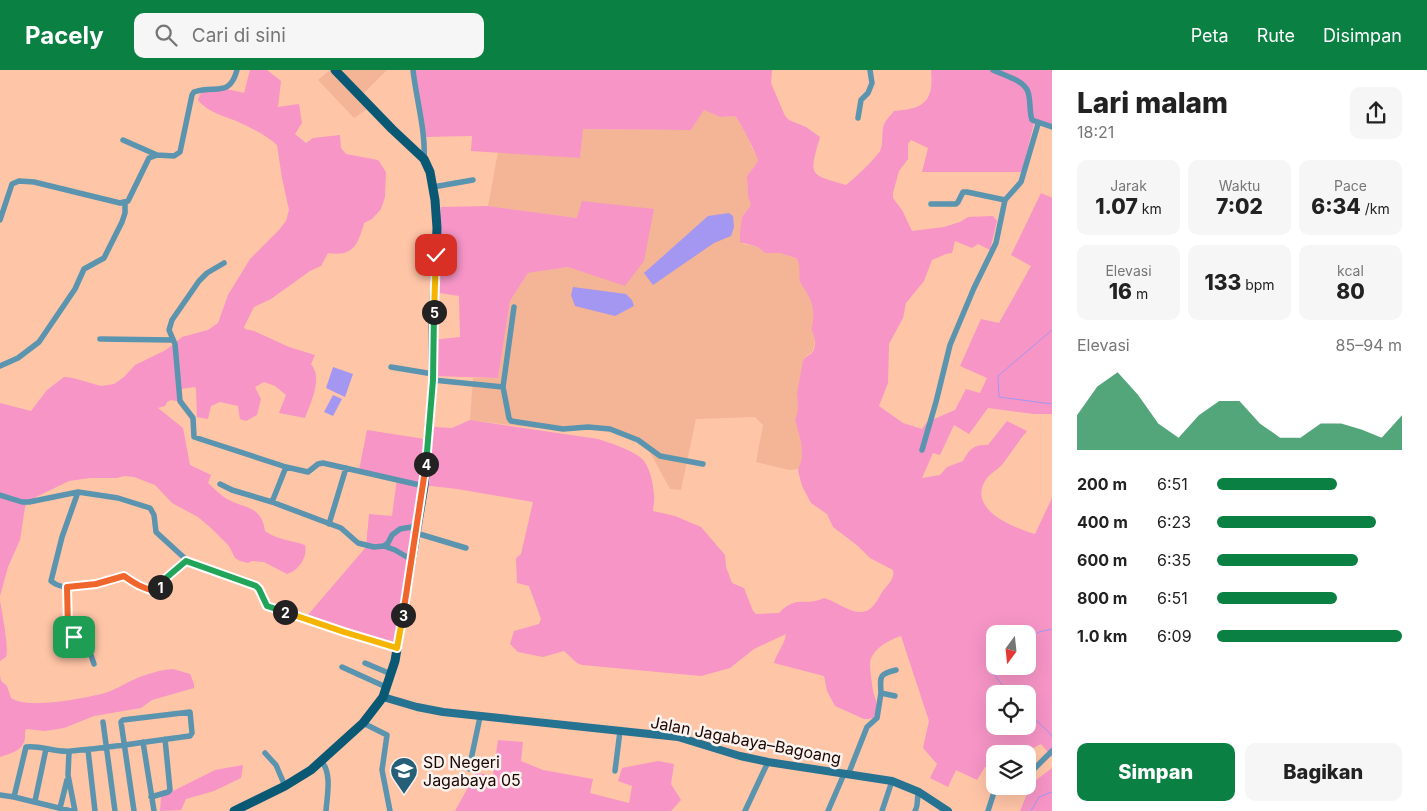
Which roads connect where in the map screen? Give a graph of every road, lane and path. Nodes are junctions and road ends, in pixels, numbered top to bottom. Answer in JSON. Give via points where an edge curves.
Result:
{"nodes":[{"id":1,"x":237,"y":70,"type":"edge"},
{"id":2,"x":335,"y":70,"type":"edge"},
{"id":3,"x":414,"y":70,"type":"edge"},
{"id":4,"x":870,"y":70,"type":"edge"},
{"id":5,"x":993,"y":70,"type":"edge"},
{"id":6,"x":858,"y":118,"type":"dead end"},
{"id":7,"x":1038,"y":124,"type":"junction"},
{"id":8,"x":1052,"y":127,"type":"edge"},
{"id":9,"x":123,"y":140,"type":"dead end"},
{"id":10,"x":157,"y":155,"type":"junction"},
{"id":11,"x":424,"y":159,"type":"junction"},
{"id":12,"x":473,"y":180,"type":"dead end"},
{"id":13,"x":433,"y":187,"type":"junction"},
{"id":14,"x":1005,"y":200,"type":"junction"},
{"id":15,"x":125,"y":203,"type":"junction"},
{"id":16,"x":930,"y":204,"type":"dead end"},
{"id":17,"x":0,"y":220,"type":"edge"},
{"id":18,"x":224,"y":263,"type":"dead end"},
{"id":19,"x":514,"y":308,"type":"dead end"},
{"id":20,"x":100,"y":339,"type":"dead end"},
{"id":21,"x":173,"y":340,"type":"junction"},
{"id":22,"x":0,"y":366,"type":"edge"},
{"id":23,"x":392,"y":367,"type":"dead end"},
{"id":24,"x":433,"y":377,"type":"junction"},
{"id":25,"x":503,"y":387,"type":"junction"},
{"id":26,"x":922,"y":450,"type":"dead end"},
{"id":27,"x":703,"y":464,"type":"dead end"},
{"id":28,"x":286,"y":468,"type":"junction"},
{"id":29,"x":346,"y":468,"type":"junction"},
{"id":30,"x":220,"y":484,"type":"dead end"},
{"id":31,"x":424,"y":486,"type":"junction"},
{"id":32,"x":78,"y":492,"type":"junction"},
{"id":33,"x":0,"y":495,"type":"edge"},
{"id":34,"x":272,"y":502,"type":"junction"},
{"id":35,"x":329,"y":524,"type":"junction"},
{"id":36,"x":416,"y":529,"type":"junction"},
{"id":37,"x":384,"y":546,"type":"junction"},
{"id":38,"x":466,"y":548,"type":"dead end"},
{"id":39,"x":412,"y":560,"type":"junction"},
{"id":40,"x":186,"y":561,"type":"junction"},
{"id":41,"x":67,"y":587,"type":"junction"},
{"id":42,"x":397,"y":648,"type":"junction"},
{"id":43,"x":366,"y":663,"type":"dead end"},
{"id":44,"x":94,"y":664,"type":"dead end"},
{"id":45,"x":342,"y":667,"type":"dead end"},
{"id":46,"x":896,"y":670,"type":"dead end"},
{"id":47,"x":391,"y":674,"type":"junction"},
{"id":48,"x":386,"y":687,"type":"junction"},
{"id":49,"x":881,"y":693,"type":"junction"},
{"id":50,"x":895,"y":696,"type":"dead end"},
{"id":51,"x":383,"y":697,"type":"junction"},
{"id":52,"x":480,"y":716,"type":"junction"},
{"id":53,"x":103,"y":722,"type":"dead end"},
{"id":54,"x":363,"y":723,"type":"junction"},
{"id":55,"x":620,"y":730,"type":"junction"},
{"id":56,"x":165,"y":739,"type":"junction"},
{"id":57,"x":143,"y":742,"type":"junction"},
{"id":58,"x":123,"y":744,"type":"junction"},
{"id":59,"x":106,"y":747,"type":"junction"},
{"id":60,"x":46,"y":749,"type":"junction"},
{"id":61,"x":88,"y":750,"type":"junction"},
{"id":62,"x":1052,"y":751,"type":"edge"},
{"id":63,"x":69,"y":752,"type":"junction"},
{"id":64,"x":265,"y":753,"type":"dead end"},
{"id":65,"x":322,"y":762,"type":"junction"},
{"id":66,"x":768,"y":762,"type":"junction"},
{"id":67,"x":1036,"y":768,"type":"edge"},
{"id":68,"x":469,"y":769,"type":"dead end"},
{"id":69,"x":615,"y":771,"type":"dead end"},
{"id":70,"x":846,"y":774,"type":"junction"},
{"id":71,"x":68,"y":775,"type":"junction"},
{"id":72,"x":892,"y":781,"type":"junction"},
{"id":73,"x":285,"y":786,"type":"junction"},
{"id":74,"x":919,"y":792,"type":"junction"},
{"id":75,"x":0,"y":795,"type":"edge"},
{"id":76,"x":993,"y":795,"type":"edge"},
{"id":77,"x":14,"y":797,"type":"junction"},
{"id":78,"x":151,"y":797,"type":"junction"},
{"id":79,"x":35,"y":802,"type":"junction"},
{"id":80,"x":47,"y":808,"type":"edge"},
{"id":81,"x":60,"y":808,"type":"junction"},
{"id":82,"x":247,"y":808,"type":"edge"},
{"id":83,"x":71,"y":811,"type":"edge"},
{"id":84,"x":75,"y":811,"type":"edge"},
{"id":85,"x":95,"y":811,"type":"edge"},
{"id":86,"x":115,"y":811,"type":"edge"},
{"id":87,"x":134,"y":811,"type":"edge"},
{"id":88,"x":154,"y":811,"type":"edge"},
{"id":89,"x":234,"y":811,"type":"edge"},
{"id":90,"x":326,"y":811,"type":"edge"},
{"id":91,"x":390,"y":811,"type":"edge"},
{"id":92,"x":745,"y":811,"type":"edge"},
{"id":93,"x":828,"y":811,"type":"edge"},
{"id":94,"x":882,"y":811,"type":"edge"},
{"id":95,"x":915,"y":811,"type":"edge"},
{"id":96,"x":948,"y":811,"type":"edge"},
{"id":97,"x":988,"y":811,"type":"edge"}],
"edges":[{"from":1,"to":10,"type":"street","via":[[233,83],[228,87],[194,92],[180,152],[174,156]]},
{"from":2,"to":11,"type":"main road"},
{"from":3,"to":11,"type":"street"},
{"from":4,"to":6,"type":"street","via":[[872,83],[861,100]]},
{"from":5,"to":7,"type":"street","via":[[1025,87],[1032,120]]},
{"from":7,"to":8,"type":"street"},
{"from":7,"to":14,"type":"street","via":[[1021,182]]},
{"from":9,"to":10,"type":"street"},
{"from":10,"to":15,"type":"street","via":[[146,162]]},
{"from":11,"to":13,"type":"main road"},
{"from":12,"to":13,"type":"street"},
{"from":13,"to":24,"type":"main road","via":[[437,223]]},
{"from":14,"to":16,"type":"street","via":[[962,192],[956,204]]},
{"from":14,"to":26,"type":"street","via":[[996,244],[950,345]]},
{"from":15,"to":17,"type":"street","via":[[19,181],[12,184]]},
{"from":15,"to":22,"type":"street","via":[[122,222],[107,254],[84,269],[44,337],[18,358]]},
{"from":18,"to":21,"type":"street","via":[[207,273],[185,300],[170,325]]},
{"from":19,"to":25,"type":"street"},
{"from":20,"to":21,"type":"street"},
{"from":21,"to":28,"type":"street","via":[[180,401],[193,418],[194,437]]},
{"from":23,"to":24,"type":"street"},
{"from":24,"to":25,"type":"street"},
{"from":24,"to":31,"type":"main road"},
{"from":25,"to":27,"type":"street","via":[[509,418],[514,422],[563,429],[610,429],[638,440],[660,456]]},
{"from":28,"to":29,"type":"street","via":[[308,472],[323,462]]},
{"from":28,"to":34,"type":"street"},
{"from":29,"to":31,"type":"street"},
{"from":29,"to":35,"type":"street"},
{"from":30,"to":34,"type":"street"},
{"from":31,"to":36,"type":"main road"},
{"from":32,"to":33,"type":"street","via":[[29,502]]},
{"from":32,"to":40,"type":"street","via":[[118,498],[150,508],[156,532]]},
{"from":32,"to":41,"type":"street","via":[[58,551],[52,581]]},
{"from":34,"to":35,"type":"street"},
{"from":35,"to":37,"type":"street","via":[[358,542],[374,547]]},
{"from":36,"to":37,"type":"street","via":[[400,530]]},
{"from":36,"to":38,"type":"street"},
{"from":36,"to":39,"type":"main road"},
{"from":37,"to":39,"type":"street"},
{"from":39,"to":42,"type":"main road"},
{"from":40,"to":41,"type":"street","via":[[156,591],[135,584],[124,576],[96,584]]},
{"from":40,"to":42,"type":"street","via":[[256,586],[271,608]]},
{"from":41,"to":44,"type":"street","via":[[68,629],[89,649]]},
{"from":42,"to":47,"type":"main road"},
{"from":43,"to":47,"type":"street"},
{"from":45,"to":48,"type":"street"},
{"from":46,"to":49,"type":"street","via":[[881,676]]},
{"from":47,"to":48,"type":"main road"},
{"from":48,"to":51,"type":"main road"},
{"from":49,"to":50,"type":"street"},
{"from":49,"to":70,"type":"street","via":[[877,718],[867,727]]},
{"from":51,"to":52,"type":"street","name":"Jalan Jagabaya–Bagoang","via":[[417,707]]},
{"from":51,"to":54,"type":"main road"},
{"from":52,"to":55,"type":"street","name":"Jalan Jagabaya–Bagoang"},
{"from":52,"to":68,"type":"street"},
{"from":53,"to":59,"type":"street"},
{"from":54,"to":65,"type":"main road"},
{"from":54,"to":91,"type":"street","via":[[387,735],[382,770]]},
{"from":55,"to":66,"type":"street","name":"Jalan Jagabaya–Bagoang","via":[[688,740]]},
{"from":55,"to":69,"type":"street"},
{"from":56,"to":57,"type":"street"},
{"from":56,"to":58,"type":"street","via":[[191,735],[191,712],[123,720]]},
{"from":56,"to":78,"type":"street","via":[[170,790]]},
{"from":57,"to":58,"type":"street"},
{"from":57,"to":78,"type":"street"},
{"from":58,"to":59,"type":"street"},
{"from":58,"to":87,"type":"street"},
{"from":59,"to":61,"type":"street"},
{"from":59,"to":86,"type":"street"},
{"from":60,"to":63,"type":"street"},
{"from":60,"to":77,"type":"street","via":[[24,748]]},
{"from":60,"to":79,"type":"street"},
{"from":61,"to":63,"type":"street"},
{"from":61,"to":85,"type":"street"},
{"from":62,"to":67,"type":"street"},
{"from":63,"to":71,"type":"street"},
{"from":64,"to":73,"type":"street","via":[[276,765]]},
{"from":65,"to":73,"type":"main road"},
{"from":65,"to":90,"type":"street","via":[[327,777]]},
{"from":66,"to":70,"type":"street","name":"Jalan Jagabaya–Bagoang"},
{"from":66,"to":92,"type":"street"},
{"from":70,"to":72,"type":"street","name":"Jalan Jagabaya–Bagoang"},
{"from":70,"to":93,"type":"street"},
{"from":71,"to":81,"type":"street"},
{"from":71,"to":84,"type":"street"},
{"from":72,"to":74,"type":"street","name":"Jalan Jagabaya–Bagoang"},
{"from":72,"to":94,"type":"street"},
{"from":73,"to":82,"type":"main road"},
{"from":74,"to":95,"type":"street"},
{"from":74,"to":96,"type":"street","name":"Jalan Jagabaya–Bagoang"},
{"from":75,"to":77,"type":"street"},
{"from":76,"to":97,"type":"street"},
{"from":77,"to":79,"type":"street"},
{"from":78,"to":88,"type":"street"},
{"from":79,"to":80,"type":"street"},
{"from":80,"to":81,"type":"street"},
{"from":81,"to":83,"type":"street"},
{"from":82,"to":89,"type":"main road"}]}
